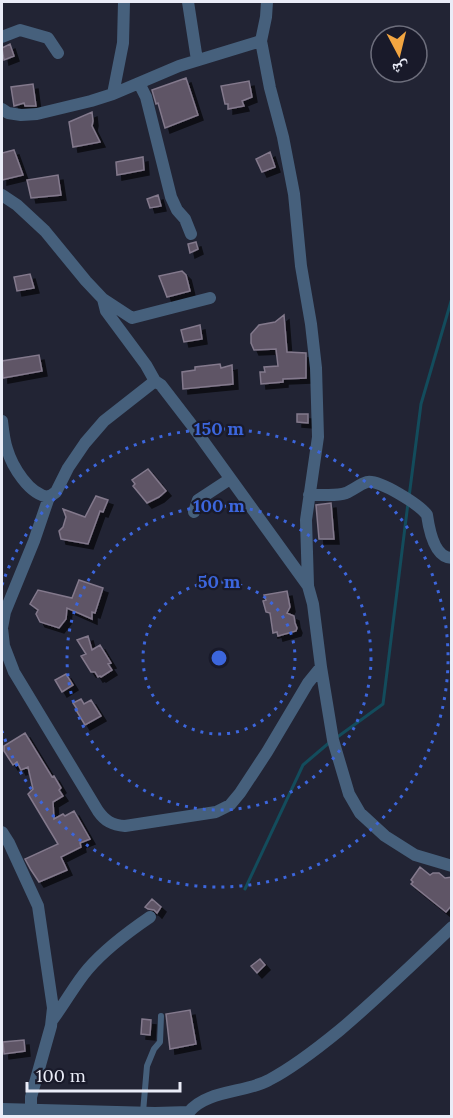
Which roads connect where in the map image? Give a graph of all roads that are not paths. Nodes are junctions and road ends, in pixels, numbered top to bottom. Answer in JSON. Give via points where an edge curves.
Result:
{"nodes":[{"id":1,"x":124,"y":2,"type":"edge"},
{"id":2,"x":188,"y":2,"type":"edge"},
{"id":3,"x":267,"y":2,"type":"edge"},
{"id":4,"x":2,"y":37,"type":"edge"},
{"id":5,"x":261,"y":41,"type":"junction"},
{"id":6,"x":58,"y":53,"type":"dead end"},
{"id":7,"x":197,"y":60,"type":"junction"},
{"id":8,"x":139,"y":83,"type":"junction"},
{"id":9,"x":113,"y":94,"type":"junction"},
{"id":10,"x":2,"y":109,"type":"edge"},
{"id":11,"x":2,"y":195,"type":"edge"},
{"id":12,"x":190,"y":234,"type":"dead end"},
{"id":13,"x":210,"y":298,"type":"dead end"},
{"id":14,"x":103,"y":299,"type":"junction"},
{"id":15,"x":155,"y":381,"type":"junction"},
{"id":16,"x":2,"y":421,"type":"edge"},
{"id":17,"x":230,"y":479,"type":"junction"},
{"id":18,"x":309,"y":495,"type":"junction"},
{"id":19,"x":49,"y":497,"type":"junction"},
{"id":20,"x":194,"y":512,"type":"dead end"},
{"id":21,"x":452,"y":558,"type":"edge"},
{"id":22,"x":309,"y":586,"type":"junction"},
{"id":23,"x":321,"y":667,"type":"junction"},
{"id":24,"x":2,"y":832,"type":"edge"},
{"id":25,"x":452,"y":866,"type":"edge"},
{"id":26,"x":150,"y":917,"type":"dead end"},
{"id":27,"x":452,"y":927,"type":"edge"},
{"id":28,"x":161,"y":1016,"type":"dead end"},
{"id":29,"x":53,"y":1018,"type":"junction"},
{"id":30,"x":2,"y":1109,"type":"edge"},
{"id":31,"x":31,"y":1110,"type":"junction"},
{"id":32,"x":189,"y":1112,"type":"junction"},
{"id":33,"x":151,"y":1114,"type":"edge"},
{"id":34,"x":202,"y":1116,"type":"edge"}],
"edges":[{"from":1,"to":9,"type":"street","via":[[123,43]]},
{"from":2,"to":7,"type":"street"},
{"from":3,"to":5,"type":"street"},
{"from":4,"to":6,"type":"street","via":[[20,30],[39,35],[48,38]]},
{"from":5,"to":7,"type":"street"},
{"from":5,"to":18,"type":"street","via":[[294,194],[316,368],[318,437]]},
{"from":7,"to":8,"type":"street"},
{"from":8,"to":9,"type":"street"},
{"from":8,"to":12,"type":"street","via":[[171,197]]},
{"from":9,"to":10,"type":"street","via":[[37,114],[8,114]]},
{"from":11,"to":14,"type":"street","via":[[45,231]]},
{"from":13,"to":14,"type":"street","via":[[132,318]]},
{"from":14,"to":15,"type":"street","via":[[106,310]]},
{"from":15,"to":17,"type":"street"},
{"from":15,"to":19,"type":"street","via":[[104,421]]},
{"from":16,"to":19,"type":"street","via":[[16,470],[32,489]]},
{"from":17,"to":20,"type":"street","via":[[198,500]]},
{"from":17,"to":22,"type":"street"},
{"from":18,"to":21,"type":"street","via":[[344,494],[366,482],[380,484],[427,515],[434,543],[442,556]]},
{"from":18,"to":22,"type":"street"},
{"from":19,"to":23,"type":"street","via":[[5,612],[4,646],[14,672],[107,821],[124,826],[201,815],[226,807],[240,793]]},
{"from":22,"to":23,"type":"street"},
{"from":23,"to":25,"type":"street","via":[[333,740],[354,804],[372,826],[399,846]]},
{"from":24,"to":29,"type":"street","via":[[38,906]]},
{"from":26,"to":29,"type":"street","via":[[89,967]]},
{"from":27,"to":32,"type":"street","via":[[374,1001],[304,1058],[268,1081],[219,1095]]},
{"from":28,"to":33,"type":"lane","via":[[160,1042],[147,1066]]},
{"from":29,"to":31,"type":"street"},
{"from":30,"to":31,"type":"street"},
{"from":31,"to":33,"type":"street"},
{"from":32,"to":33,"type":"street"},
{"from":32,"to":34,"type":"street"}]}
